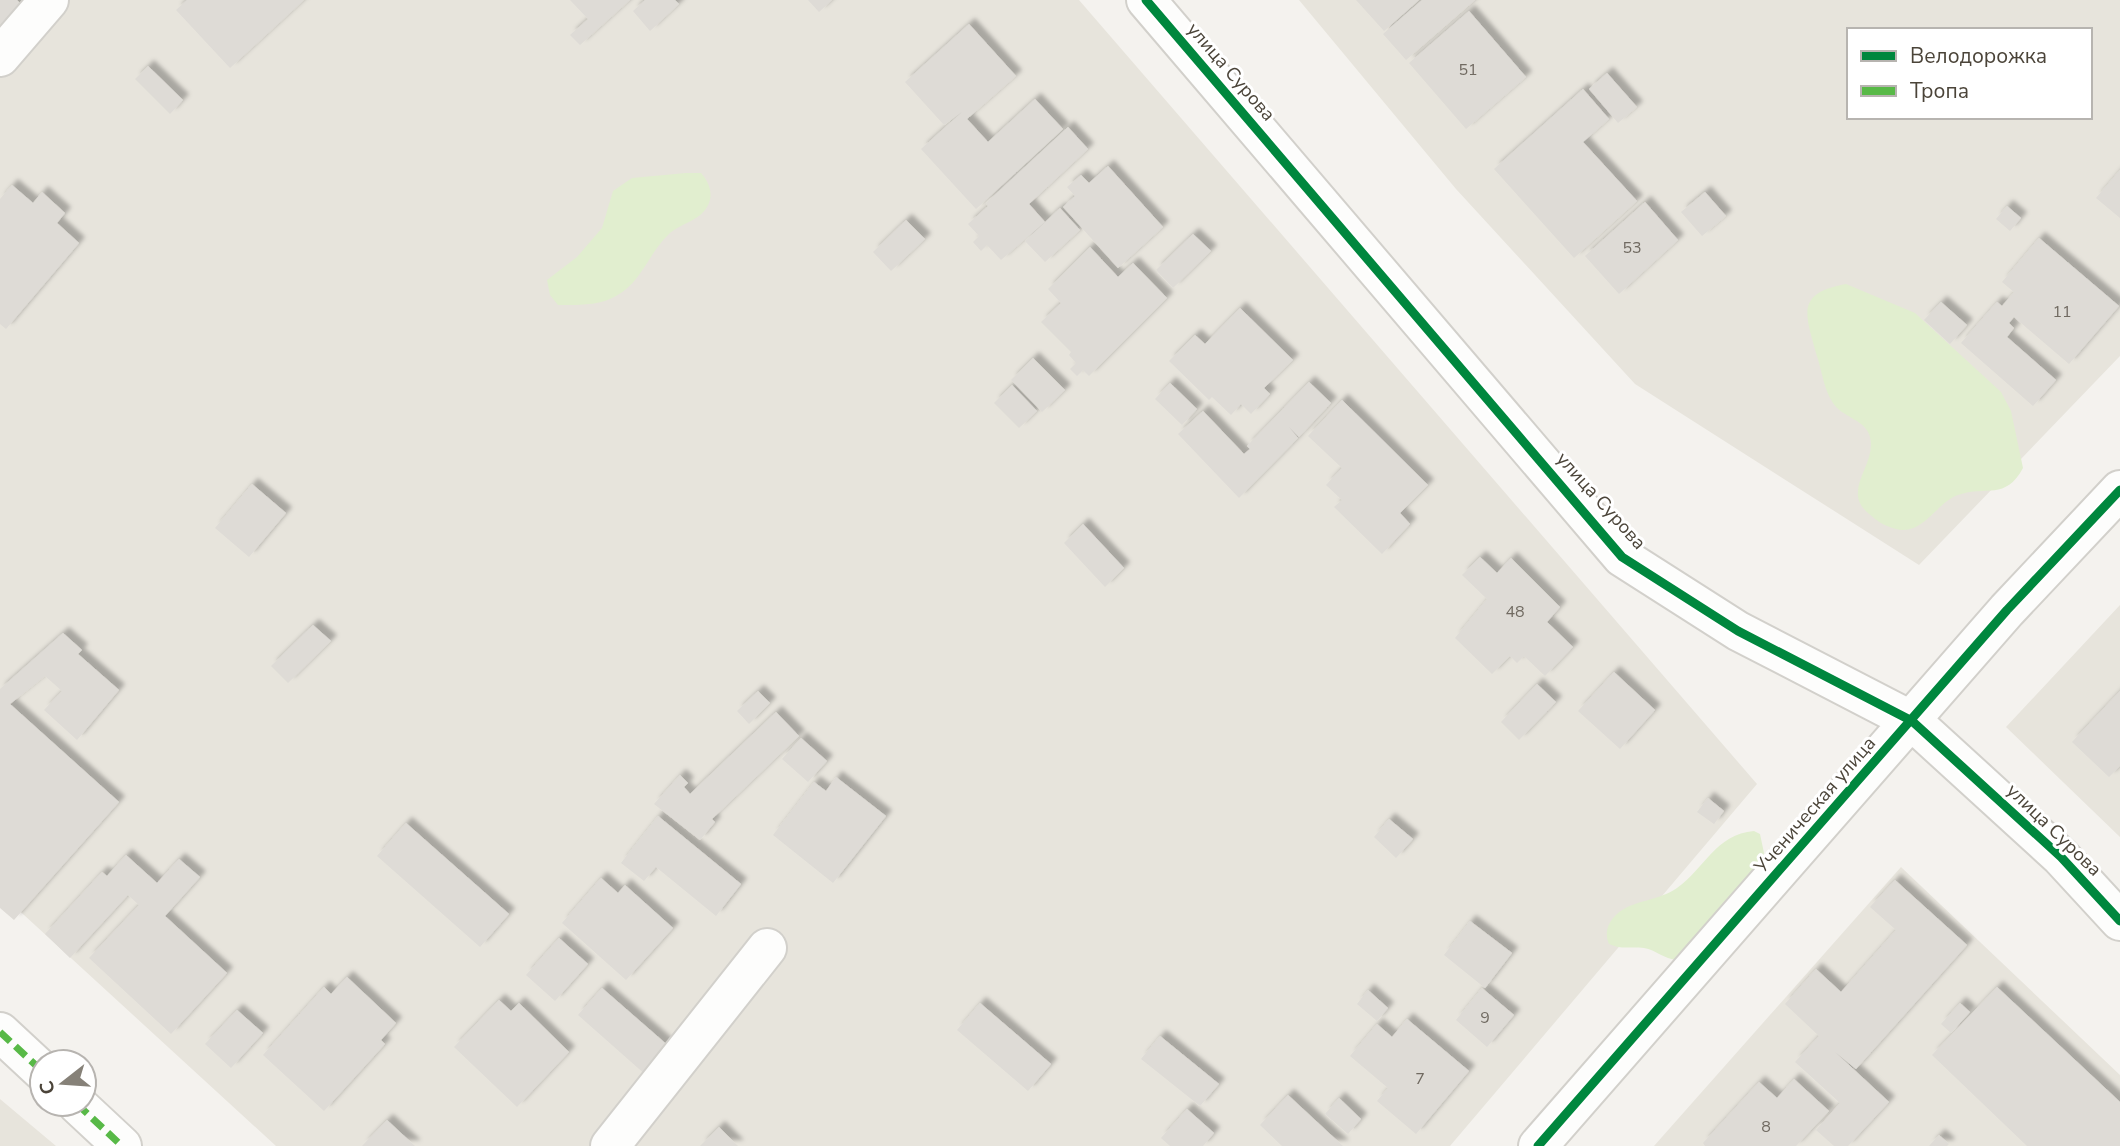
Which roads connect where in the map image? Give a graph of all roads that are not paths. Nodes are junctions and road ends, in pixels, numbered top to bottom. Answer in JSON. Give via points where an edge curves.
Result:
{"nodes":[{"id":1,"x":49,"y":0,"type":"edge"},
{"id":2,"x":1146,"y":0,"type":"edge"},
{"id":3,"x":0,"y":57,"type":"edge"},
{"id":4,"x":2120,"y":491,"type":"edge"},
{"id":5,"x":1912,"y":721,"type":"junction"},
{"id":6,"x":2120,"y":921,"type":"edge"},
{"id":7,"x":767,"y":948,"type":"dead end"},
{"id":8,"x":0,"y":1032,"type":"edge"},
{"id":9,"x":28,"y":1058,"type":"edge"},
{"id":10,"x":92,"y":1118,"type":"edge"},
{"id":11,"x":122,"y":1146,"type":"edge"},
{"id":12,"x":610,"y":1146,"type":"edge"},
{"id":13,"x":1538,"y":1146,"type":"edge"}],
"edges":[{"from":1,"to":3,"type":"street"},
{"from":2,"to":5,"type":"street","name":"улица Сурова","via":[[1622,557],[1738,631]]},
{"from":4,"to":5,"type":"street","name":"Ученическая улица","via":[[2007,610]]},
{"from":5,"to":6,"type":"street","name":"улица Сурова","via":[[2061,858]]},
{"from":5,"to":13,"type":"street","name":"Ученическая улица"},
{"from":7,"to":12,"type":"street"},
{"from":8,"to":9,"type":"street"},
{"from":10,"to":11,"type":"street"}]}
